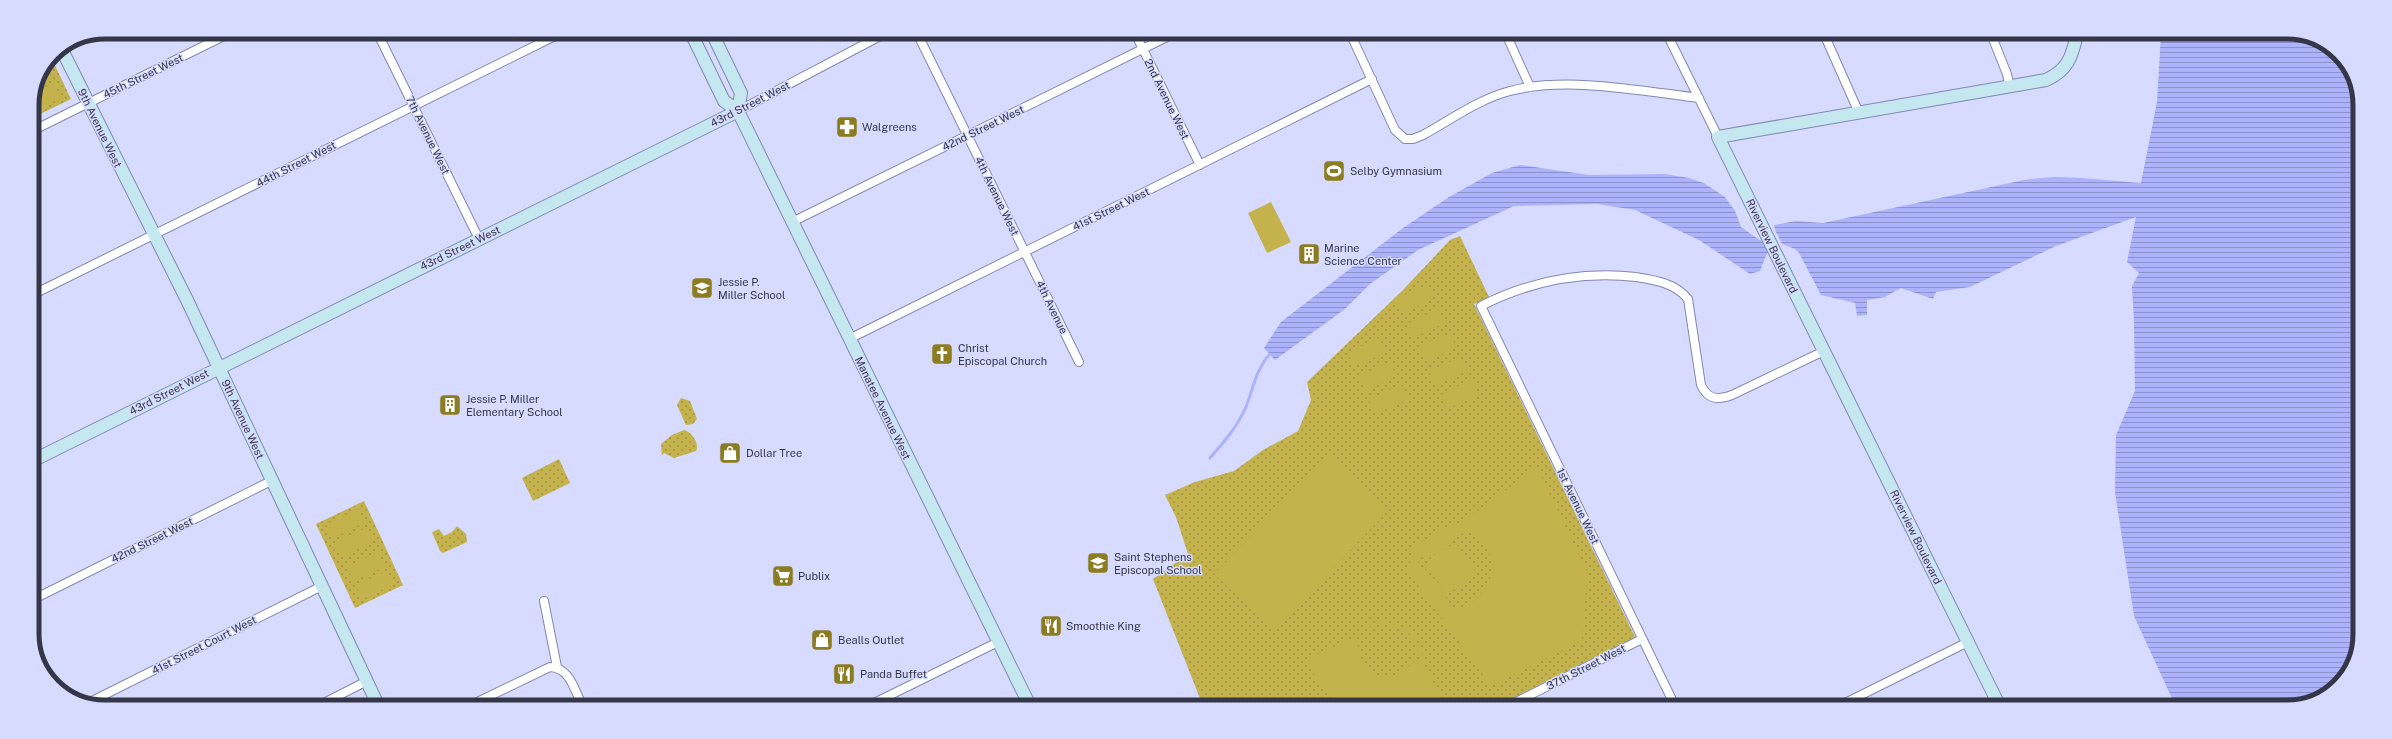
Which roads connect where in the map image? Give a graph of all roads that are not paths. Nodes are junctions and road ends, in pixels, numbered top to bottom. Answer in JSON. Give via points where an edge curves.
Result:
{"nodes":[{"id":1,"x":218,"y":39,"type":"edge"},
{"id":2,"x":380,"y":39,"type":"edge"},
{"id":3,"x":547,"y":39,"type":"edge"},
{"id":4,"x":694,"y":39,"type":"edge"},
{"id":5,"x":715,"y":39,"type":"edge"},
{"id":6,"x":875,"y":39,"type":"edge"},
{"id":7,"x":920,"y":39,"type":"edge"},
{"id":8,"x":1138,"y":39,"type":"edge"},
{"id":9,"x":1163,"y":39,"type":"edge"},
{"id":10,"x":1353,"y":39,"type":"edge"},
{"id":11,"x":1508,"y":39,"type":"edge"},
{"id":12,"x":1670,"y":39,"type":"edge"},
{"id":13,"x":1826,"y":39,"type":"edge"},
{"id":14,"x":1993,"y":39,"type":"edge"},
{"id":15,"x":2076,"y":39,"type":"edge"},
{"id":16,"x":1142,"y":49,"type":"junction"},
{"id":17,"x":64,"y":53,"type":"edge"},
{"id":18,"x":1372,"y":79,"type":"junction"},
{"id":19,"x":1530,"y":87,"type":"junction"},
{"id":20,"x":2010,"y":88,"type":"junction"},
{"id":21,"x":1699,"y":98,"type":"junction"},
{"id":22,"x":88,"y":104,"type":"junction"},
{"id":23,"x":413,"y":105,"type":"junction"},
{"id":24,"x":738,"y":111,"type":"junction"},
{"id":25,"x":1859,"y":113,"type":"junction"},
{"id":26,"x":39,"y":128,"type":"edge"},
{"id":27,"x":967,"y":136,"type":"junction"},
{"id":28,"x":1718,"y":137,"type":"junction"},
{"id":29,"x":1200,"y":165,"type":"junction"},
{"id":30,"x":792,"y":222,"type":"junction"},
{"id":31,"x":154,"y":235,"type":"junction"},
{"id":32,"x":480,"y":239,"type":"junction"},
{"id":33,"x":1025,"y":252,"type":"junction"},
{"id":34,"x":39,"y":292,"type":"edge"},
{"id":35,"x":849,"y":339,"type":"junction"},
{"id":36,"x":1824,"y":350,"type":"junction"},
{"id":37,"x":1079,"y":362,"type":"dead end"},
{"id":38,"x":219,"y":367,"type":"junction"},
{"id":39,"x":39,"y":457,"type":"edge"},
{"id":40,"x":271,"y":481,"type":"junction"},
{"id":41,"x":322,"y":586,"type":"junction"},
{"id":42,"x":39,"y":597,"type":"edge"},
{"id":43,"x":544,"y":601,"type":"dead end"},
{"id":44,"x":1642,"y":639,"type":"junction"},
{"id":45,"x":998,"y":642,"type":"junction"},
{"id":46,"x":1968,"y":642,"type":"junction"},
{"id":47,"x":557,"y":667,"type":"junction"},
{"id":48,"x":367,"y":681,"type":"junction"},
{"id":49,"x":96,"y":699,"type":"edge"},
{"id":50,"x":330,"y":700,"type":"edge"},
{"id":51,"x":376,"y":700,"type":"edge"},
{"id":52,"x":481,"y":700,"type":"edge"},
{"id":53,"x":579,"y":700,"type":"edge"},
{"id":54,"x":880,"y":700,"type":"edge"},
{"id":55,"x":1027,"y":700,"type":"edge"},
{"id":56,"x":1525,"y":700,"type":"edge"},
{"id":57,"x":1672,"y":700,"type":"edge"},
{"id":58,"x":1851,"y":700,"type":"edge"},
{"id":59,"x":1997,"y":700,"type":"edge"}],
"edges":[{"from":1,"to":22,"type":"street","name":"45th Street West"},
{"from":2,"to":23,"type":"street","name":"7th Avenue West"},
{"from":3,"to":23,"type":"street","name":"44th Street West"},
{"from":4,"to":24,"type":"street","name":"Manatee Avenue West","via":[[724,101]]},
{"from":5,"to":24,"type":"street","via":[[741,92]]},
{"from":6,"to":24,"type":"street","name":"43rd Street West"},
{"from":7,"to":27,"type":"street","name":"4th Avenue West"},
{"from":8,"to":16,"type":"street","name":"2nd Avenue West"},
{"from":9,"to":16,"type":"street","name":"42nd Street West"},
{"from":10,"to":18,"type":"street"},
{"from":11,"to":19,"type":"street"},
{"from":12,"to":21,"type":"street"},
{"from":13,"to":25,"type":"street"},
{"from":14,"to":20,"type":"street"},
{"from":15,"to":20,"type":"street","via":[[2069,63],[2061,72],[2046,80]]},
{"from":16,"to":27,"type":"street","name":"42nd Street West"},
{"from":16,"to":29,"type":"street","name":"2nd Avenue West"},
{"from":17,"to":22,"type":"street","name":"9th Avenue West"},
{"from":18,"to":19,"type":"street","via":[[1395,130],[1405,139],[1423,135],[1488,99]]},
{"from":18,"to":29,"type":"street","name":"41st Street West"},
{"from":19,"to":21,"type":"street","via":[[1601,87]]},
{"from":20,"to":25,"type":"street"},
{"from":21,"to":28,"type":"street"},
{"from":22,"to":26,"type":"street","name":"45th Street West"},
{"from":22,"to":31,"type":"street","name":"9th Avenue West"},
{"from":23,"to":31,"type":"street","name":"44th Street West"},
{"from":23,"to":32,"type":"street","name":"7th Avenue West"},
{"from":24,"to":30,"type":"street","name":"Manatee Avenue West"},
{"from":24,"to":32,"type":"street","name":"43rd Street West"},
{"from":25,"to":28,"type":"street"},
{"from":27,"to":30,"type":"street","name":"42nd Street West"},
{"from":27,"to":33,"type":"street","name":"4th Avenue West"},
{"from":28,"to":36,"type":"street","name":"Riverview Boulevard"},
{"from":29,"to":33,"type":"street","name":"41st Street West"},
{"from":30,"to":35,"type":"street","name":"Manatee Avenue West"},
{"from":31,"to":34,"type":"street","name":"44th Street West"},
{"from":31,"to":38,"type":"street","name":"9th Avenue West"},
{"from":32,"to":38,"type":"street","name":"43rd Street West"},
{"from":33,"to":35,"type":"street","name":"41st Street West"},
{"from":33,"to":37,"type":"street","name":"4th Avenue"},
{"from":35,"to":45,"type":"street","name":"Manatee Avenue West"},
{"from":36,"to":44,"type":"street","name":"1st Avenue West","via":[[1732,395],[1716,398],[1708,395],[1701,385],[1688,299],[1682,291],[1666,283],[1614,275],[1574,276],[1528,286],[1481,306]]},
{"from":36,"to":46,"type":"street","name":"Riverview Boulevard"},
{"from":38,"to":39,"type":"street","name":"43rd Street West"},
{"from":38,"to":40,"type":"street","name":"9th Avenue West"},
{"from":40,"to":41,"type":"street","name":"9th Avenue West"},
{"from":40,"to":42,"type":"street","name":"42nd Street West"},
{"from":41,"to":48,"type":"street","name":"9th Avenue West"},
{"from":41,"to":49,"type":"street","name":"41st Street Court West"},
{"from":43,"to":47,"type":"street"},
{"from":44,"to":56,"type":"street","name":"37th Street West"},
{"from":44,"to":57,"type":"street","name":"1st Avenue West"},
{"from":45,"to":54,"type":"street"},
{"from":45,"to":55,"type":"street","name":"Manatee Avenue West"},
{"from":46,"to":58,"type":"street"},
{"from":46,"to":59,"type":"street","name":"Riverview Boulevard"},
{"from":47,"to":52,"type":"street","via":[[542,670]]},
{"from":47,"to":53,"type":"street","via":[[565,672]]},
{"from":48,"to":50,"type":"street"},
{"from":48,"to":51,"type":"street","name":"9th Avenue West"}]}
